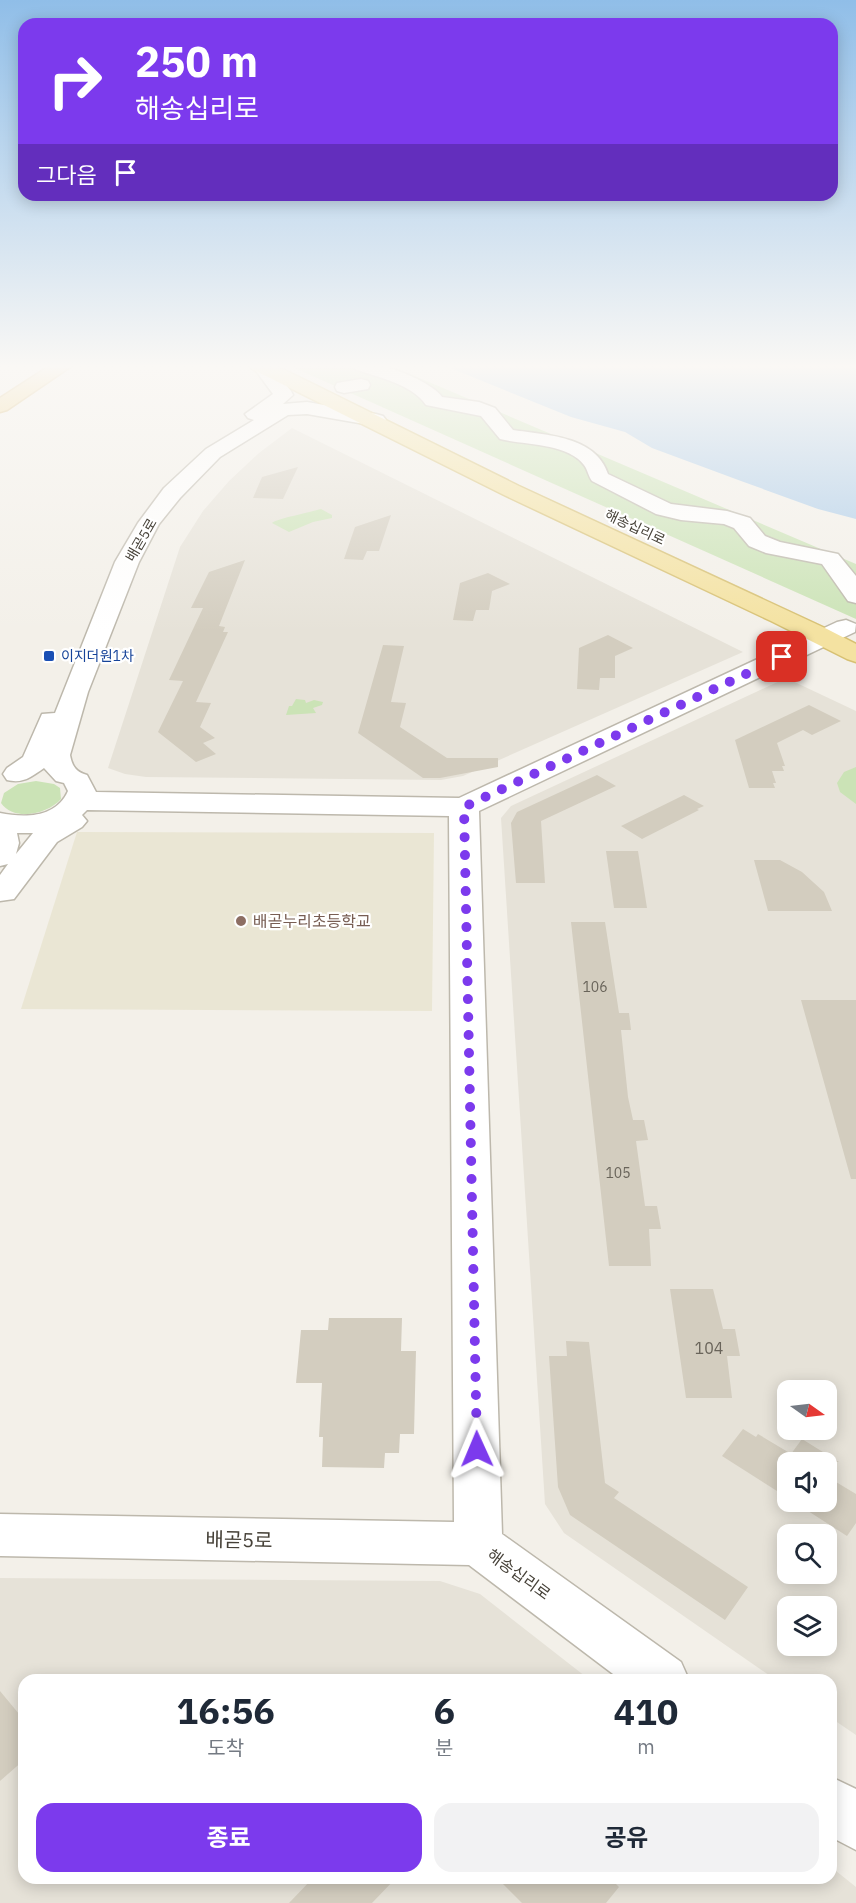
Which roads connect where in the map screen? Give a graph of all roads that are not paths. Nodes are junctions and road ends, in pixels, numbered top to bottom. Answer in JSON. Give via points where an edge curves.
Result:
{"nodes":[{"id":1,"x":199,"y":454,"type":"edge"},
{"id":2,"x":212,"y":454,"type":"edge"},
{"id":3,"x":438,"y":454,"type":"edge"},
{"id":4,"x":583,"y":454,"type":"edge"},
{"id":5,"x":848,"y":629,"type":"edge"},
{"id":6,"x":87,"y":644,"type":"junction"},
{"id":7,"x":66,"y":775,"type":"junction"},
{"id":8,"x":6,"y":776,"type":"edge"},
{"id":9,"x":80,"y":801,"type":"junction"},
{"id":10,"x":145,"y":802,"type":"junction"},
{"id":11,"x":464,"y":807,"type":"junction"},
{"id":12,"x":50,"y":821,"type":"junction"},
{"id":13,"x":0,"y":824,"type":"edge"},
{"id":14,"x":0,"y":857,"type":"edge"},
{"id":15,"x":2,"y":896,"type":"edge"},
{"id":16,"x":0,"y":1535,"type":"edge"},
{"id":17,"x":478,"y":1544,"type":"junction"},
{"id":18,"x":655,"y":1674,"type":"edge"},
{"id":19,"x":837,"y":1808,"type":"edge"},
{"id":20,"x":856,"y":1822,"type":"edge"}],
"edges":[{"from":1,"to":6,"type":"street","name":"배곧5로","via":[[162,487],[124,538]]},
{"from":2,"to":6,"type":"street","name":"배곧5로","via":[[172,493],[149,523]]},
{"from":3,"to":5,"type":"main road","name":"해송십리로"},
{"from":4,"to":5,"type":"street","via":[[595,464],[599,477],[664,509],[738,517],[756,525],[766,535],[770,547],[830,559],[843,574]]},
{"from":5,"to":11,"type":"street"},
{"from":6,"to":7,"type":"street","name":"배곧5로","via":[[60,739],[57,762]]},
{"from":6,"to":8,"type":"street","name":"배곧5로","via":[[38,741],[24,762]]},
{"from":6,"to":10,"type":"street","via":[[87,688],[67,749],[81,771]]},
{"from":7,"to":8,"type":"street","name":"배곧5로","via":[[40,771]]},
{"from":7,"to":9,"type":"street","name":"배곧5로","via":[[79,783]]},
{"from":9,"to":10,"type":"street"},
{"from":9,"to":12,"type":"street","via":[[72,810]]},
{"from":10,"to":11,"type":"street"},
{"from":10,"to":15,"type":"street","via":[[84,817],[46,836]]},
{"from":11,"to":17,"type":"street","name":"해송십리로"},
{"from":12,"to":13,"type":"street"},
{"from":12,"to":15,"type":"street","via":[[27,843]]},
{"from":13,"to":14,"type":"street","via":[[4,843]]},
{"from":16,"to":17,"type":"street","name":"배곧5로"},
{"from":17,"to":18,"type":"street","name":"해송십리로"},
{"from":19,"to":20,"type":"street"}]}
